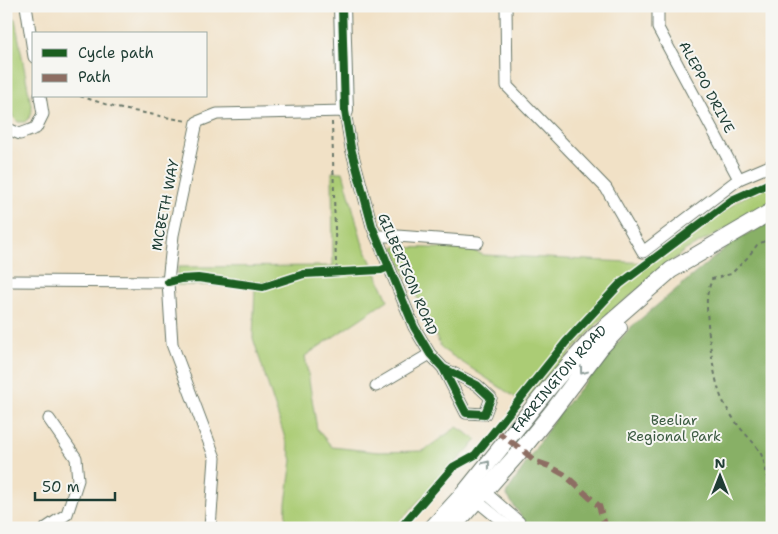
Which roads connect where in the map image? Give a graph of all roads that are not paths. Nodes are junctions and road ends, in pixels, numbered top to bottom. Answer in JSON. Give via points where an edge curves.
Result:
{"nodes":[{"id":1,"x":26,"y":6,"type":"edge"},
{"id":2,"x":342,"y":6,"type":"edge"},
{"id":3,"x":506,"y":6,"type":"edge"},
{"id":4,"x":658,"y":6,"type":"edge"},
{"id":5,"x":32,"y":44,"type":"edge"},
{"id":6,"x":40,"y":98,"type":"edge"},
{"id":7,"x":345,"y":111,"type":"junction"},
{"id":8,"x":6,"y":128,"type":"edge"},
{"id":9,"x":772,"y":165,"type":"edge"},
{"id":10,"x":739,"y":179,"type":"junction"},
{"id":11,"x":772,"y":211,"type":"edge"},
{"id":12,"x":376,"y":236,"type":"junction"},
{"id":13,"x":478,"y":242,"type":"dead end"},
{"id":14,"x":6,"y":281,"type":"edge"},
{"id":15,"x":168,"y":282,"type":"junction"},
{"id":16,"x":430,"y":354,"type":"junction"},
{"id":17,"x":443,"y":368,"type":"junction"},
{"id":18,"x":376,"y":386,"type":"dead end"},
{"id":19,"x":49,"y":419,"type":"dead end"},
{"id":20,"x":475,"y":492,"type":"junction"},
{"id":21,"x":46,"y":528,"type":"edge"},
{"id":22,"x":210,"y":528,"type":"edge"},
{"id":23,"x":432,"y":528,"type":"edge"},
{"id":24,"x":452,"y":528,"type":"edge"},
{"id":25,"x":510,"y":528,"type":"edge"},
{"id":26,"x":521,"y":528,"type":"edge"}],
"edges":[{"from":1,"to":5,"type":"street"},
{"from":2,"to":7,"type":"main road","name":"GILBERTSON ROAD"},
{"from":3,"to":10,"type":"street","via":[[507,86],[606,188],[643,252]]},
{"from":4,"to":10,"type":"street","name":"ALEPPO DRIVE","via":[[658,28]]},
{"from":6,"to":8,"type":"street","via":[[43,114],[36,128],[20,134]]},
{"from":7,"to":12,"type":"street","name":"GILBERTSON ROAD","via":[[351,148]]},
{"from":7,"to":15,"type":"street","name":"MCBETH WAY","via":[[217,114],[197,122],[173,235]]},
{"from":9,"to":10,"type":"street"},
{"from":11,"to":20,"type":"main road","name":"FARRINGTON ROAD","via":[[704,251],[629,317],[552,412]]},
{"from":12,"to":13,"type":"street"},
{"from":12,"to":16,"type":"street","name":"GILBERTSON ROAD","via":[[414,327]]},
{"from":14,"to":15,"type":"street"},
{"from":15,"to":22,"type":"street","name":"MCBETH WAY","via":[[172,344],[215,458]]},
{"from":16,"to":17,"type":"street","name":"GILBERTSON ROAD"},
{"from":16,"to":18,"type":"street"},
{"from":17,"to":17,"type":"street","name":"GILBERTSON ROAD","via":[[477,385],[491,398],[485,414],[466,413]]},
{"from":19,"to":21,"type":"street","via":[[76,458],[78,480],[66,514]]},
{"from":20,"to":23,"type":"main road","name":"FARRINGTON ROAD"},
{"from":20,"to":24,"type":"main road","name":"FARRINGTON ROAD"},
{"from":20,"to":25,"type":"street"},
{"from":20,"to":26,"type":"street","via":[[519,522]]}]}
